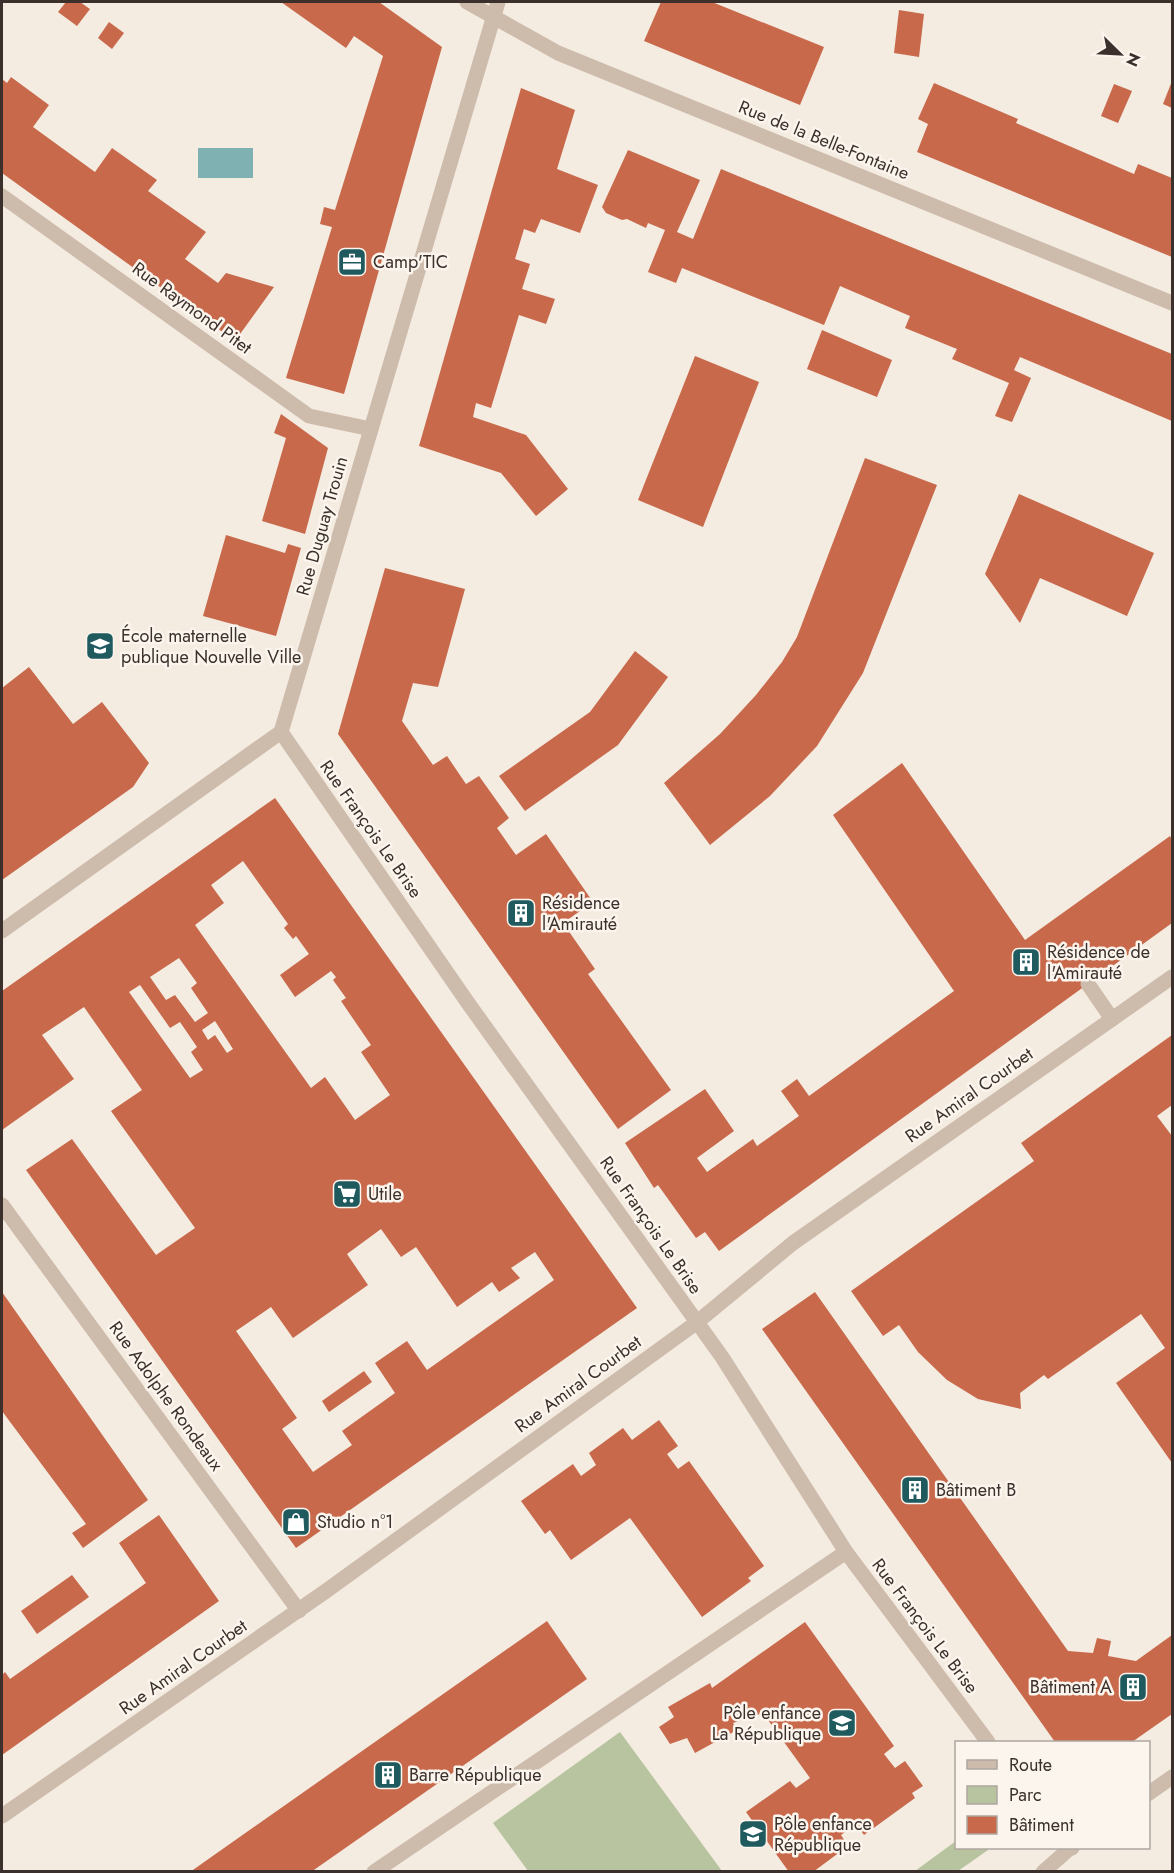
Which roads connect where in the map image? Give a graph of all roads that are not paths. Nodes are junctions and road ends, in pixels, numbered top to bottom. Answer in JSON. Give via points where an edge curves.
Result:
{"nodes":[{"id":1,"x":467,"y":2,"type":"edge"},
{"id":2,"x":495,"y":8,"type":"edge"},
{"id":3,"x":2,"y":196,"type":"edge"},
{"id":4,"x":1173,"y":303,"type":"edge"},
{"id":5,"x":371,"y":429,"type":"junction"},
{"id":6,"x":281,"y":732,"type":"junction"},
{"id":7,"x":2,"y":931,"type":"edge"},
{"id":8,"x":1173,"y":978,"type":"edge"},
{"id":9,"x":1088,"y":984,"type":"dead end"},
{"id":10,"x":1112,"y":1019,"type":"junction"},
{"id":11,"x":2,"y":1204,"type":"edge"},
{"id":12,"x":696,"y":1323,"type":"junction"},
{"id":13,"x":846,"y":1552,"type":"junction"},
{"id":14,"x":299,"y":1611,"type":"junction"},
{"id":15,"x":987,"y":1741,"type":"edge"},
{"id":16,"x":1173,"y":1777,"type":"edge"},
{"id":17,"x":1150,"y":1793,"type":"edge"},
{"id":18,"x":2,"y":1816,"type":"edge"},
{"id":19,"x":1068,"y":1849,"type":"edge"},
{"id":20,"x":374,"y":1872,"type":"edge"},
{"id":21,"x":1043,"y":1872,"type":"edge"}],
"edges":[{"from":1,"to":2,"type":"street","name":"Rue de la Belle-Fontaine"},
{"from":2,"to":4,"type":"street","name":"Rue de la Belle-Fontaine","via":[[558,53]]},
{"from":2,"to":5,"type":"street","name":"Rue Duguay Trouin"},
{"from":3,"to":5,"type":"street","name":"Rue Raymond Pitet","via":[[309,416]]},
{"from":5,"to":6,"type":"street","name":"Rue Duguay Trouin"},
{"from":6,"to":7,"type":"street"},
{"from":6,"to":12,"type":"street","name":"Rue François Le Brise"},
{"from":8,"to":10,"type":"street","name":"Rue Amiral Courbet"},
{"from":9,"to":10,"type":"street"},
{"from":10,"to":12,"type":"street","name":"Rue Amiral Courbet","via":[[793,1243]]},
{"from":11,"to":14,"type":"street","name":"Rue Adolphe Rondeaux"},
{"from":12,"to":13,"type":"street","name":"Rue François Le Brise","via":[[722,1357]]},
{"from":12,"to":14,"type":"street","name":"Rue Amiral Courbet"},
{"from":13,"to":15,"type":"street","name":"Rue François Le Brise"},
{"from":13,"to":20,"type":"street"},
{"from":14,"to":18,"type":"street","name":"Rue Amiral Courbet"},
{"from":16,"to":17,"type":"street"},
{"from":19,"to":21,"type":"street"}]}
